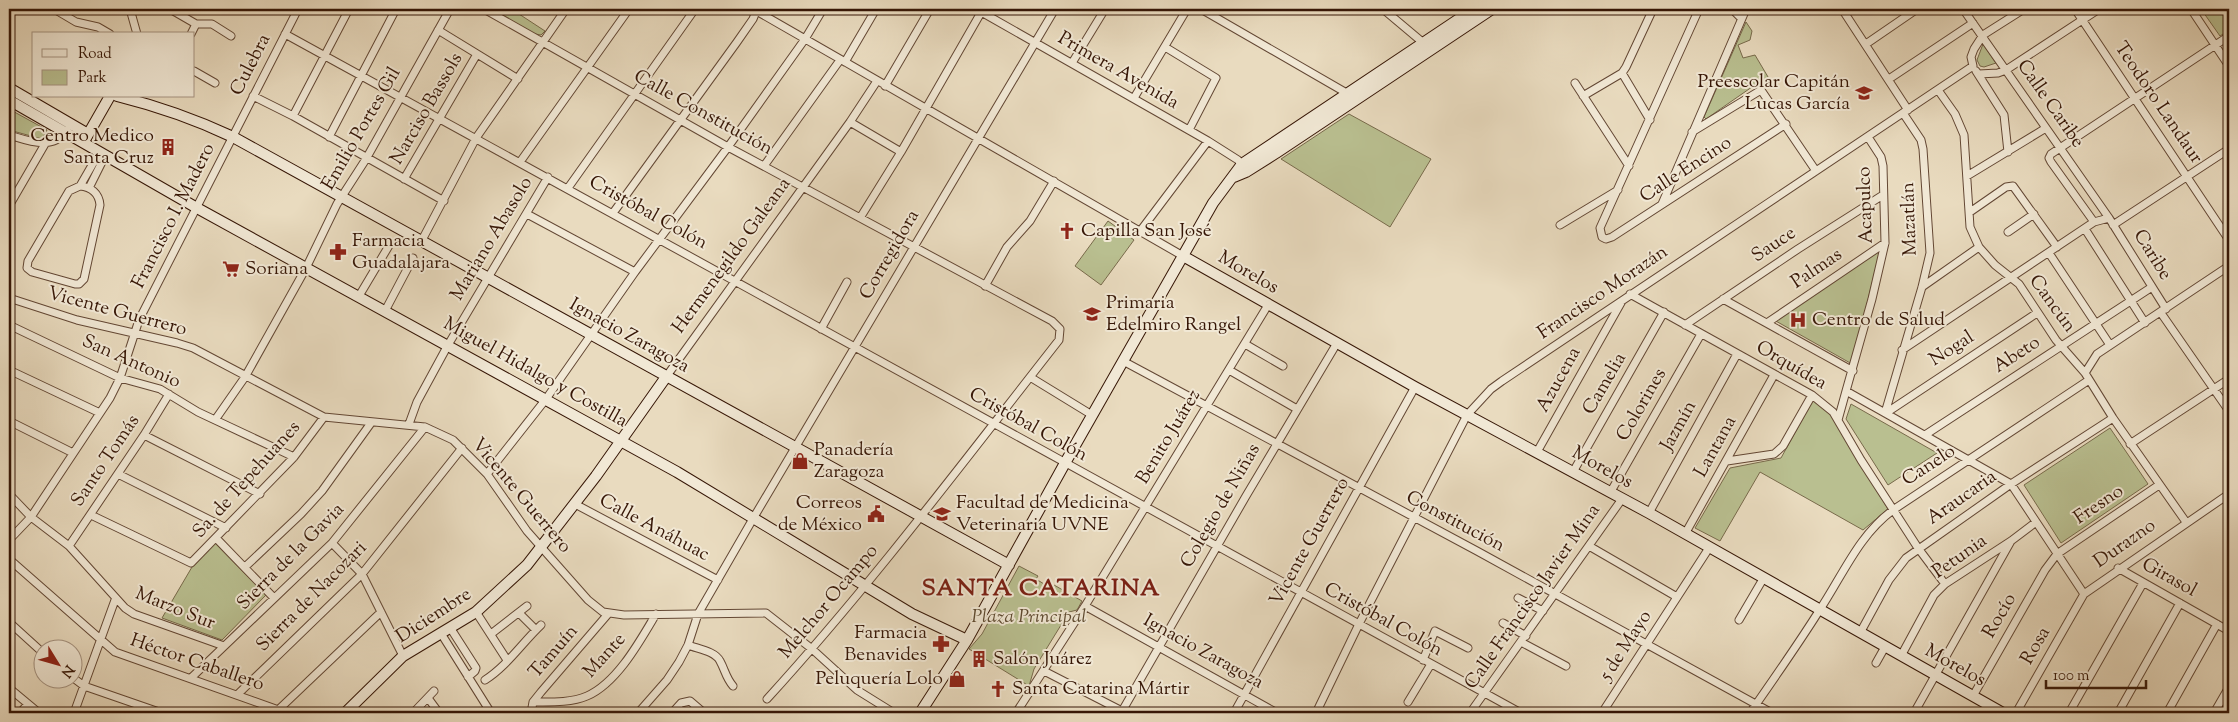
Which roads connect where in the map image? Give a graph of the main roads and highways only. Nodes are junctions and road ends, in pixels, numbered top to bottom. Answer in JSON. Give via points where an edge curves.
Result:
{"nodes":[{"id":1,"x":1474,"y":9,"type":"edge"},
{"id":2,"x":1492,"y":9,"type":"edge"},
{"id":3,"x":9,"y":88,"type":"edge"},
{"id":4,"x":109,"y":98,"type":"edge"},
{"id":5,"x":125,"y":98,"type":"edge"},
{"id":6,"x":9,"y":100,"type":"edge"},
{"id":7,"x":43,"y":107,"type":"junction"},
{"id":8,"x":37,"y":116,"type":"junction"},
{"id":9,"x":88,"y":134,"type":"junction"},
{"id":10,"x":82,"y":143,"type":"junction"},
{"id":11,"x":1244,"y":168,"type":"junction"},
{"id":12,"x":1183,"y":256,"type":"junction"},
{"id":13,"x":666,"y":377,"type":"junction"},
{"id":14,"x":620,"y":441,"type":"junction"},
{"id":15,"x":542,"y":547,"type":"joint"},
{"id":16,"x":1009,"y":565,"type":"junction"},
{"id":17,"x":967,"y":640,"type":"junction"},
{"id":18,"x":345,"y":713,"type":"edge"},
{"id":19,"x":920,"y":713,"type":"edge"},
{"id":20,"x":2003,"y":713,"type":"edge"}],
"edges":[{"from":1,"to":11,"type":"main road"},
{"from":2,"to":11,"type":"main road","via":[[1357,100]]},
{"from":3,"to":7,"type":"main road"},
{"from":4,"to":9,"type":"main road"},
{"from":5,"to":13,"type":"main road","name":"Ignacio Zaragoza","via":[[196,120],[233,137]]},
{"from":6,"to":8,"type":"main road","name":"Miguel Hidalgo y Costilla"},
{"from":7,"to":8,"type":"main road"},
{"from":7,"to":9,"type":"main road"},
{"from":8,"to":10,"type":"main road","name":"Miguel Hidalgo y Costilla"},
{"from":9,"to":10,"type":"main road"},
{"from":10,"to":14,"type":"main road","name":"Miguel Hidalgo y Costilla"},
{"from":11,"to":12,"type":"main road","via":[[1213,203]]},
{"from":12,"to":16,"type":"main road"},
{"from":12,"to":20,"type":"main road","name":"Morelos"},
{"from":13,"to":14,"type":"main road","name":"Hermenegildo Galeana"},
{"from":13,"to":16,"type":"main road","name":"Ignacio Zaragoza"},
{"from":14,"to":15,"type":"main road","name":"Hermenegildo Galeana"},
{"from":14,"to":17,"type":"main road","name":"Miguel Hidalgo y Costilla","via":[[933,625]]},
{"from":15,"to":18,"type":"main road","name":"Diciembre","via":[[476,612],[403,656]]},
{"from":16,"to":17,"type":"main road"},
{"from":17,"to":19,"type":"main road"}]}
